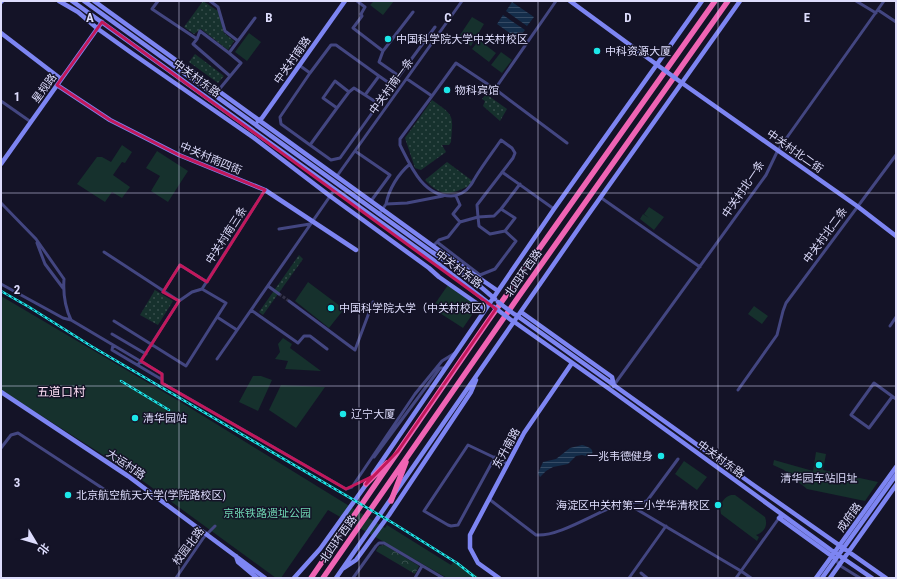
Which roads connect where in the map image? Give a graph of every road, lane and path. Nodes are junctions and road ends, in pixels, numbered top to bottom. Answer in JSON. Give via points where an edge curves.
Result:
{"nodes":[{"id":1,"x":59,"y":1,"type":"edge"},
{"id":2,"x":72,"y":1,"type":"edge"},
{"id":3,"x":84,"y":1,"type":"edge"},
{"id":4,"x":94,"y":1,"type":"edge"},
{"id":5,"x":158,"y":1,"type":"edge"},
{"id":6,"x":210,"y":1,"type":"edge"},
{"id":7,"x":345,"y":1,"type":"edge"},
{"id":8,"x":357,"y":1,"type":"edge"},
{"id":9,"x":462,"y":1,"type":"edge"},
{"id":10,"x":556,"y":1,"type":"edge"},
{"id":11,"x":570,"y":1,"type":"edge"},
{"id":12,"x":702,"y":1,"type":"edge"},
{"id":13,"x":716,"y":1,"type":"edge"},
{"id":14,"x":728,"y":1,"type":"edge"},
{"id":15,"x":740,"y":1,"type":"edge"},
{"id":16,"x":856,"y":1,"type":"edge"},
{"id":17,"x":884,"y":1,"type":"edge"},
{"id":18,"x":877,"y":11,"type":"junction"},
{"id":19,"x":413,"y":12,"type":"dead end"},
{"id":20,"x":255,"y":18,"type":"dead end"},
{"id":21,"x":102,"y":22,"type":"junction"},
{"id":22,"x":896,"y":22,"type":"edge"},
{"id":23,"x":434,"y":27,"type":"dead end"},
{"id":24,"x":98,"y":29,"type":"junction"},
{"id":25,"x":1,"y":33,"type":"edge"},
{"id":26,"x":197,"y":39,"type":"junction"},
{"id":27,"x":238,"y":41,"type":"junction"},
{"id":28,"x":383,"y":51,"type":"junction"},
{"id":29,"x":229,"y":53,"type":"junction"},
{"id":30,"x":656,"y":64,"type":"junction"},
{"id":31,"x":299,"y":65,"type":"junction"},
{"id":32,"x":310,"y":73,"type":"junction"},
{"id":33,"x":230,"y":76,"type":"junction"},
{"id":34,"x":379,"y":76,"type":"junction"},
{"id":35,"x":398,"y":78,"type":"junction"},
{"id":36,"x":62,"y":79,"type":"junction"},
{"id":37,"x":407,"y":81,"type":"junction"},
{"id":38,"x":682,"y":83,"type":"junction"},
{"id":39,"x":57,"y":85,"type":"junction"},
{"id":40,"x":392,"y":85,"type":"junction"},
{"id":41,"x":495,"y":89,"type":"junction"},
{"id":42,"x":350,"y":92,"type":"junction"},
{"id":43,"x":216,"y":93,"type":"junction"},
{"id":44,"x":365,"y":95,"type":"junction"},
{"id":45,"x":432,"y":96,"type":"junction"},
{"id":46,"x":1,"y":101,"type":"edge"},
{"id":47,"x":379,"y":104,"type":"junction"},
{"id":48,"x":337,"y":108,"type":"junction"},
{"id":49,"x":259,"y":120,"type":"junction"},
{"id":50,"x":31,"y":122,"type":"junction"},
{"id":51,"x":256,"y":125,"type":"junction"},
{"id":52,"x":252,"y":129,"type":"junction"},
{"id":53,"x":567,"y":143,"type":"dead end"},
{"id":54,"x":310,"y":145,"type":"junction"},
{"id":55,"x":295,"y":146,"type":"junction"},
{"id":56,"x":778,"y":150,"type":"junction"},
{"id":57,"x":355,"y":151,"type":"junction"},
{"id":58,"x":896,"y":155,"type":"edge"},
{"id":59,"x":298,"y":156,"type":"junction"},
{"id":60,"x":1,"y":164,"type":"edge"},
{"id":61,"x":410,"y":164,"type":"junction"},
{"id":62,"x":502,"y":172,"type":"junction"},
{"id":63,"x":337,"y":176,"type":"junction"},
{"id":64,"x":333,"y":181,"type":"junction"},
{"id":65,"x":520,"y":184,"type":"junction"},
{"id":66,"x":335,"y":189,"type":"junction"},
{"id":67,"x":265,"y":190,"type":"junction"},
{"id":68,"x":330,"y":196,"type":"junction"},
{"id":69,"x":442,"y":196,"type":"junction"},
{"id":70,"x":456,"y":196,"type":"junction"},
{"id":71,"x":600,"y":197,"type":"junction"},
{"id":72,"x":371,"y":201,"type":"junction"},
{"id":73,"x":1,"y":203,"type":"edge"},
{"id":74,"x":386,"y":204,"type":"junction"},
{"id":75,"x":857,"y":206,"type":"junction"},
{"id":76,"x":382,"y":209,"type":"junction"},
{"id":77,"x":501,"y":209,"type":"junction"},
{"id":78,"x":554,"y":209,"type":"junction"},
{"id":79,"x":379,"y":214,"type":"junction"},
{"id":80,"x":478,"y":217,"type":"junction"},
{"id":81,"x":460,"y":222,"type":"junction"},
{"id":82,"x":311,"y":223,"type":"junction"},
{"id":83,"x":279,"y":229,"type":"dead end"},
{"id":84,"x":506,"y":231,"type":"junction"},
{"id":85,"x":896,"y":236,"type":"edge"},
{"id":86,"x":36,"y":239,"type":"junction"},
{"id":87,"x":435,"y":244,"type":"junction"},
{"id":88,"x":356,"y":250,"type":"dead end"},
{"id":89,"x":104,"y":252,"type":"dead end"},
{"id":90,"x":700,"y":267,"type":"junction"},
{"id":91,"x":206,"y":282,"type":"junction"},
{"id":92,"x":1,"y":284,"type":"edge"},
{"id":93,"x":268,"y":286,"type":"junction"},
{"id":94,"x":63,"y":288,"type":"junction"},
{"id":95,"x":202,"y":289,"type":"junction"},
{"id":96,"x":498,"y":291,"type":"junction"},
{"id":97,"x":163,"y":292,"type":"junction"},
{"id":98,"x":279,"y":294,"type":"tunnel mouth"},
{"id":99,"x":493,"y":297,"type":"junction"},
{"id":100,"x":179,"y":301,"type":"junction"},
{"id":101,"x":289,"y":301,"type":"tunnel mouth"},
{"id":102,"x":373,"y":302,"type":"dead end"},
{"id":103,"x":489,"y":303,"type":"junction"},
{"id":104,"x":485,"y":309,"type":"junction"},
{"id":105,"x":251,"y":310,"type":"junction"},
{"id":106,"x":521,"y":312,"type":"junction"},
{"id":107,"x":516,"y":315,"type":"junction"},
{"id":108,"x":896,"y":316,"type":"edge"},
{"id":109,"x":217,"y":317,"type":"junction"},
{"id":110,"x":71,"y":320,"type":"junction"},
{"id":111,"x":114,"y":321,"type":"dead end"},
{"id":112,"x":512,"y":321,"type":"junction"},
{"id":113,"x":890,"y":326,"type":"dead end"},
{"id":114,"x":237,"y":330,"type":"junction"},
{"id":115,"x":112,"y":334,"type":"dead end"},
{"id":116,"x":113,"y":345,"type":"junction"},
{"id":117,"x":152,"y":345,"type":"junction"},
{"id":118,"x":327,"y":349,"type":"dead end"},
{"id":119,"x":456,"y":353,"type":"junction"},
{"id":120,"x":146,"y":354,"type":"junction"},
{"id":121,"x":217,"y":358,"type":"dead end"},
{"id":122,"x":141,"y":361,"type":"junction"},
{"id":123,"x":572,"y":363,"type":"junction"},
{"id":124,"x":138,"y":365,"type":"junction"},
{"id":125,"x":445,"y":368,"type":"junction"},
{"id":126,"x":478,"y":373,"type":"junction"},
{"id":127,"x":162,"y":379,"type":"junction"},
{"id":128,"x":614,"y":386,"type":"junction"},
{"id":129,"x":738,"y":390,"type":"dead end"},
{"id":130,"x":1,"y":392,"type":"edge"},
{"id":131,"x":892,"y":397,"type":"junction"},
{"id":132,"x":896,"y":399,"type":"edge"},
{"id":133,"x":1,"y":448,"type":"edge"},
{"id":134,"x":398,"y":451,"type":"junction"},
{"id":135,"x":410,"y":453,"type":"junction"},
{"id":136,"x":495,"y":457,"type":"junction"},
{"id":137,"x":678,"y":459,"type":"dead end"},
{"id":138,"x":369,"y":463,"type":"junction"},
{"id":139,"x":508,"y":464,"type":"junction"},
{"id":140,"x":896,"y":467,"type":"edge"},
{"id":141,"x":896,"y":475,"type":"edge"},
{"id":142,"x":366,"y":484,"type":"junction"},
{"id":143,"x":896,"y":485,"type":"edge"},
{"id":144,"x":116,"y":497,"type":"dead end"},
{"id":145,"x":488,"y":499,"type":"junction"},
{"id":146,"x":391,"y":500,"type":"junction"},
{"id":147,"x":626,"y":503,"type":"junction"},
{"id":148,"x":781,"y":517,"type":"junction"},
{"id":149,"x":215,"y":526,"type":"dead end"},
{"id":150,"x":666,"y":526,"type":"junction"},
{"id":151,"x":206,"y":534,"type":"junction"},
{"id":152,"x":841,"y":547,"type":"junction"},
{"id":153,"x":848,"y":552,"type":"junction"},
{"id":154,"x":236,"y":556,"type":"junction"},
{"id":155,"x":835,"y":556,"type":"junction"},
{"id":156,"x":844,"y":559,"type":"junction"},
{"id":157,"x":839,"y":565,"type":"junction"},
{"id":158,"x":422,"y":566,"type":"junction"},
{"id":159,"x":341,"y":570,"type":"junction"},
{"id":160,"x":741,"y":571,"type":"junction"},
{"id":161,"x":641,"y":573,"type":"dead end"},
{"id":162,"x":295,"y":577,"type":"edge"},
{"id":163,"x":176,"y":578,"type":"edge"},
{"id":164,"x":258,"y":578,"type":"edge"},
{"id":165,"x":265,"y":578,"type":"edge"},
{"id":166,"x":311,"y":578,"type":"edge"},
{"id":167,"x":323,"y":578,"type":"edge"},
{"id":168,"x":336,"y":578,"type":"edge"},
{"id":169,"x":353,"y":578,"type":"edge"},
{"id":170,"x":415,"y":578,"type":"edge"},
{"id":171,"x":444,"y":578,"type":"edge"},
{"id":172,"x":499,"y":578,"type":"edge"},
{"id":173,"x":629,"y":578,"type":"edge"},
{"id":174,"x":647,"y":578,"type":"edge"},
{"id":175,"x":736,"y":578,"type":"edge"},
{"id":176,"x":751,"y":578,"type":"edge"},
{"id":177,"x":816,"y":578,"type":"edge"},
{"id":178,"x":822,"y":578,"type":"edge"},
{"id":179,"x":830,"y":578,"type":"edge"},
{"id":180,"x":860,"y":578,"type":"edge"},
{"id":181,"x":872,"y":578,"type":"edge"},
{"id":182,"x":886,"y":578,"type":"edge"}],
"edges":[{"from":1,"to":24,"type":"street","name":"中关村东路","via":[[78,12]]},
{"from":2,"to":21,"type":"street","name":"中关村东路"},
{"from":3,"to":43,"type":"street","name":"中关村东路"},
{"from":4,"to":43,"type":"street","name":"中关村东路"},
{"from":5,"to":26,"type":"street","via":[[152,9]]},
{"from":6,"to":27,"type":"street","via":[[218,7],[225,31]]},
{"from":7,"to":31,"type":"street","name":"中关村南路"},
{"from":8,"to":28,"type":"street","via":[[366,7],[353,28]]},
{"from":9,"to":37,"type":"street","name":"中关村南一条"},
{"from":10,"to":41,"type":"street"},
{"from":11,"to":30,"type":"street","name":"中关村北二街"},
{"from":12,"to":30,"type":"street","name":"北四环西路"},
{"from":13,"to":134,"type":"highway","name":"北四环西路"},
{"from":14,"to":135,"type":"highway","name":"北四环西路"},
{"from":15,"to":38,"type":"street","name":"北四环西路"},
{"from":16,"to":18,"type":"street"},
{"from":17,"to":18,"type":"street","name":"中关村北一条"},
{"from":18,"to":22,"type":"street"},
{"from":18,"to":56,"type":"street","name":"中关村北一条"},
{"from":19,"to":28,"type":"street"},
{"from":20,"to":27,"type":"street"},
{"from":21,"to":24,"type":"street","name":"星规路"},
{"from":21,"to":52,"type":"street","name":"中关村东路"},
{"from":23,"to":35,"type":"street"},
{"from":24,"to":36,"type":"street","name":"星规路"},
{"from":24,"to":68,"type":"street","name":"中关村东路","via":[[254,138]]},
{"from":25,"to":36,"type":"street"},
{"from":26,"to":29,"type":"street","via":[[200,31]]},
{"from":26,"to":33,"type":"street","via":[[193,44]]},
{"from":27,"to":29,"type":"street"},
{"from":28,"to":35,"type":"street","via":[[379,62]]},
{"from":29,"to":33,"type":"street","via":[[241,63]]},
{"from":30,"to":38,"type":"street","name":"中关村北二街","bridge":true},
{"from":30,"to":78,"type":"street","name":"北四环西路"},
{"from":31,"to":32,"type":"street"},
{"from":31,"to":49,"type":"street","name":"中关村南路"},
{"from":32,"to":34,"type":"street","via":[[331,45],[336,45]]},
{"from":32,"to":54,"type":"street","via":[[280,117],[281,124]]},
{"from":33,"to":43,"type":"street"},
{"from":34,"to":40,"type":"street"},
{"from":34,"to":44,"type":"street"},
{"from":35,"to":37,"type":"street"},
{"from":35,"to":40,"type":"street"},
{"from":36,"to":39,"type":"street","name":"星规路"},
{"from":37,"to":45,"type":"street"},
{"from":37,"to":57,"type":"street","name":"中关村南一条"},
{"from":38,"to":56,"type":"street","name":"中关村北二街"},
{"from":38,"to":71,"type":"street","name":"北四环西路"},
{"from":39,"to":50,"type":"street","name":"星规路"},
{"from":39,"to":67,"type":"street","name":"中关村南四街","via":[[110,120],[179,155]]},
{"from":40,"to":47,"type":"street"},
{"from":41,"to":45,"type":"street","via":[[456,63]]},
{"from":41,"to":53,"type":"street"},
{"from":42,"to":44,"type":"street","via":[[354,88]]},
{"from":42,"to":48,"type":"street"},
{"from":42,"to":48,"type":"street","via":[[335,81],[323,98]]},
{"from":43,"to":49,"type":"street","name":"中关村东路"},
{"from":43,"to":51,"type":"street","name":"中关村东路"},
{"from":44,"to":47,"type":"street"},
{"from":45,"to":61,"type":"street","via":[[400,139]]},
{"from":46,"to":50,"type":"street"},
{"from":47,"to":54,"type":"street","via":[[340,158],[331,160]]},
{"from":48,"to":54,"type":"street"},
{"from":49,"to":51,"type":"street","name":"中关村南路"},
{"from":49,"to":55,"type":"street","name":"中关村东路"},
{"from":50,"to":60,"type":"street","name":"星规路"},
{"from":51,"to":52,"type":"street","name":"中关村南路"},
{"from":51,"to":59,"type":"street","name":"中关村东路"},
{"from":52,"to":66,"type":"street","name":"中关村东路"},
{"from":55,"to":59,"type":"street"},
{"from":55,"to":63,"type":"street","name":"中关村东路"},
{"from":56,"to":75,"type":"street","name":"中关村北二街"},
{"from":56,"to":90,"type":"street","name":"中关村北一条","via":[[766,175]]},
{"from":57,"to":63,"type":"street","name":"中关村南一条"},
{"from":57,"to":72,"type":"street","via":[[390,175]]},
{"from":58,"to":75,"type":"street","name":"中关村北二条"},
{"from":59,"to":64,"type":"street","name":"中关村东路"},
{"from":61,"to":69,"type":"street","via":[[419,179]]},
{"from":61,"to":74,"type":"street","via":[[402,170]]},
{"from":62,"to":65,"type":"street"},
{"from":62,"to":70,"type":"street","via":[[515,152],[501,140],[470,186]]},
{"from":62,"to":80,"type":"street","via":[[477,206]]},
{"from":63,"to":64,"type":"street","name":"中关村南一条"},
{"from":63,"to":72,"type":"street","name":"中关村东路"},
{"from":64,"to":79,"type":"street","name":"中关村东路"},
{"from":65,"to":77,"type":"street"},
{"from":65,"to":78,"type":"street"},
{"from":66,"to":68,"type":"street"},
{"from":66,"to":103,"type":"street","name":"中关村东路"},
{"from":67,"to":82,"type":"street","name":"中关村南四街"},
{"from":67,"to":91,"type":"street","name":"中关村南三条"},
{"from":68,"to":82,"type":"street"},
{"from":68,"to":104,"type":"street","name":"中关村东路"},
{"from":69,"to":70,"type":"street"},
{"from":69,"to":74,"type":"street"},
{"from":70,"to":81,"type":"street","via":[[460,205],[453,214]]},
{"from":71,"to":90,"type":"street"},
{"from":71,"to":106,"type":"street","name":"北四环西路"},
{"from":72,"to":76,"type":"street","name":"中关村东路"},
{"from":73,"to":86,"type":"street"},
{"from":74,"to":76,"type":"street"},
{"from":75,"to":85,"type":"street","name":"中关村北二街"},
{"from":75,"to":129,"type":"street","name":"中关村北二条","via":[[786,303],[775,340]]},
{"from":76,"to":79,"type":"street"},
{"from":76,"to":87,"type":"street","name":"中关村东路"},
{"from":77,"to":80,"type":"street","via":[[494,216]]},
{"from":77,"to":84,"type":"street","via":[[515,218]]},
{"from":78,"to":96,"type":"street","name":"北四环西路"},
{"from":79,"to":99,"type":"street","name":"中关村东路"},
{"from":80,"to":81,"type":"street"},
{"from":80,"to":84,"type":"street","via":[[479,226],[490,234]]},
{"from":81,"to":87,"type":"street","via":[[448,237]]},
{"from":82,"to":83,"type":"street"},
{"from":82,"to":88,"type":"street","name":"中关村南四街"},
{"from":82,"to":93,"type":"street"},
{"from":84,"to":87,"type":"street","via":[[516,241],[495,270],[480,275]]},
{"from":86,"to":94,"type":"street","via":[[45,264]]},
{"from":86,"to":94,"type":"street","via":[[64,279]]},
{"from":87,"to":96,"type":"street","name":"中关村东路"},
{"from":89,"to":97,"type":"street"},
{"from":90,"to":128,"type":"street","name":"中关村北一条"},
{"from":91,"to":95,"type":"street","name":"中关村南三条"},
{"from":91,"to":97,"type":"street","via":[[180,265]]},
{"from":92,"to":110,"type":"street"},
{"from":93,"to":98,"type":"street"},
{"from":93,"to":105,"type":"street"},
{"from":94,"to":110,"type":"street","via":[[66,309]]},
{"from":95,"to":100,"type":"street"},
{"from":95,"to":109,"type":"street","via":[[226,303]]},
{"from":96,"to":99,"type":"street","name":"北四环西路"},
{"from":97,"to":100,"type":"street"},
{"from":99,"to":103,"type":"street","name":"北四环西路"},
{"from":99,"to":107,"type":"street","name":"中关村东路","bridge":true},
{"from":100,"to":117,"type":"street"},
{"from":101,"to":102,"type":"street","via":[[355,350]]},
{"from":103,"to":104,"type":"street","name":"北四环西路"},
{"from":103,"to":112,"type":"street","name":"中关村东路","bridge":true},
{"from":104,"to":119,"type":"street","name":"北四环西路"},
{"from":105,"to":114,"type":"street"},
{"from":105,"to":118,"type":"street","via":[[298,343],[307,335]]},
{"from":106,"to":107,"type":"street","name":"北四环西路"},
{"from":106,"to":128,"type":"street","name":"中关村东路","via":[[612,377]]},
{"from":107,"to":112,"type":"street","name":"北四环西路"},
{"from":107,"to":128,"type":"street","name":"中关村东路"},
{"from":108,"to":113,"type":"street"},
{"from":109,"to":114,"type":"street"},
{"from":109,"to":117,"type":"street","via":[[186,366]]},
{"from":110,"to":116,"type":"street"},
{"from":111,"to":117,"type":"street"},
{"from":112,"to":123,"type":"street","name":"中关村东路"},
{"from":112,"to":126,"type":"street","name":"北四环西路"},
{"from":114,"to":121,"type":"street"},
{"from":115,"to":120,"type":"street"},
{"from":116,"to":122,"type":"street"},
{"from":116,"to":124,"type":"street","via":[[112,350]]},
{"from":117,"to":120,"type":"street"},
{"from":119,"to":125,"type":"street","name":"北四环西路"},
{"from":119,"to":138,"type":"street","via":[[442,361],[415,394]]},
{"from":120,"to":122,"type":"street"},
{"from":122,"to":124,"type":"street"},
{"from":122,"to":127,"type":"street","via":[[162,374]]},
{"from":123,"to":139,"type":"street","name":"东升南路","via":[[524,433]]},
{"from":123,"to":148,"type":"street","name":"中关村东路"},
{"from":124,"to":127,"type":"street"},
{"from":125,"to":138,"type":"street","via":[[440,368]]},
{"from":125,"to":142,"type":"street","name":"北四环西路"},
{"from":126,"to":146,"type":"street","name":"北四环西路"},
{"from":126,"to":159,"type":"street","via":[[471,392],[389,515],[356,560]]},
{"from":127,"to":138,"type":"street","via":[[162,383],[346,490],[352,487]]},
{"from":128,"to":152,"type":"street","name":"中关村东路"},
{"from":130,"to":151,"type":"street","name":"大运村路","via":[[128,475]]},
{"from":131,"to":131,"type":"street","via":[[874,383],[851,415],[869,428]]},
{"from":131,"to":132,"type":"street"},
{"from":133,"to":144,"type":"street","via":[[11,435],[18,433]]},
{"from":134,"to":142,"type":"highway"},
{"from":134,"to":166,"type":"highway","name":"北四环西路"},
{"from":135,"to":146,"type":"highway"},
{"from":135,"to":167,"type":"highway","name":"北四环西路"},
{"from":136,"to":136,"type":"street","via":[[468,445],[424,511],[448,525],[458,524]]},
{"from":136,"to":139,"type":"street"},
{"from":137,"to":147,"type":"street","via":[[648,501]]},
{"from":139,"to":145,"type":"street","name":"东升南路"},
{"from":140,"to":152,"type":"street","name":"成府路"},
{"from":141,"to":152,"type":"street","name":"成府路"},
{"from":142,"to":162,"type":"street","name":"北四环西路","via":[[320,549]]},
{"from":143,"to":153,"type":"street","name":"成府路"},
{"from":145,"to":147,"type":"street","via":[[536,535],[541,536]]},
{"from":145,"to":172,"type":"street","name":"东升南路","via":[[470,535],[470,548],[478,563]]},
{"from":146,"to":159,"type":"street","name":"北四环西路"},
{"from":147,"to":150,"type":"street"},
{"from":148,"to":155,"type":"street","name":"中关村东路"},
{"from":148,"to":160,"type":"street"},
{"from":149,"to":151,"type":"street","name":"校园北路"},
{"from":150,"to":160,"type":"street"},
{"from":150,"to":173,"type":"street"},
{"from":151,"to":154,"type":"street","name":"大运村路"},
{"from":151,"to":163,"type":"street","name":"校园北路"},
{"from":152,"to":153,"type":"street","name":"中关村东路"},
{"from":152,"to":155,"type":"street"},
{"from":153,"to":156,"type":"street","name":"成府路"},
{"from":153,"to":182,"type":"street"},
{"from":154,"to":164,"type":"street","name":"大运村路","via":[[238,562]]},
{"from":154,"to":165,"type":"street","name":"大运村路"},
{"from":155,"to":156,"type":"street","name":"中关村东路"},
{"from":155,"to":157,"type":"street"},
{"from":155,"to":177,"type":"street"},
{"from":155,"to":178,"type":"street"},
{"from":156,"to":157,"type":"street"},
{"from":156,"to":181,"type":"street"},
{"from":157,"to":179,"type":"street"},
{"from":157,"to":180,"type":"street"},
{"from":158,"to":169,"type":"street","via":[[384,543],[379,543]]},
{"from":158,"to":170,"type":"street"},
{"from":158,"to":171,"type":"street"},
{"from":159,"to":168,"type":"street","name":"北四环西路"},
{"from":160,"to":175,"type":"street"},
{"from":160,"to":176,"type":"street"},
{"from":161,"to":174,"type":"street"}]}
